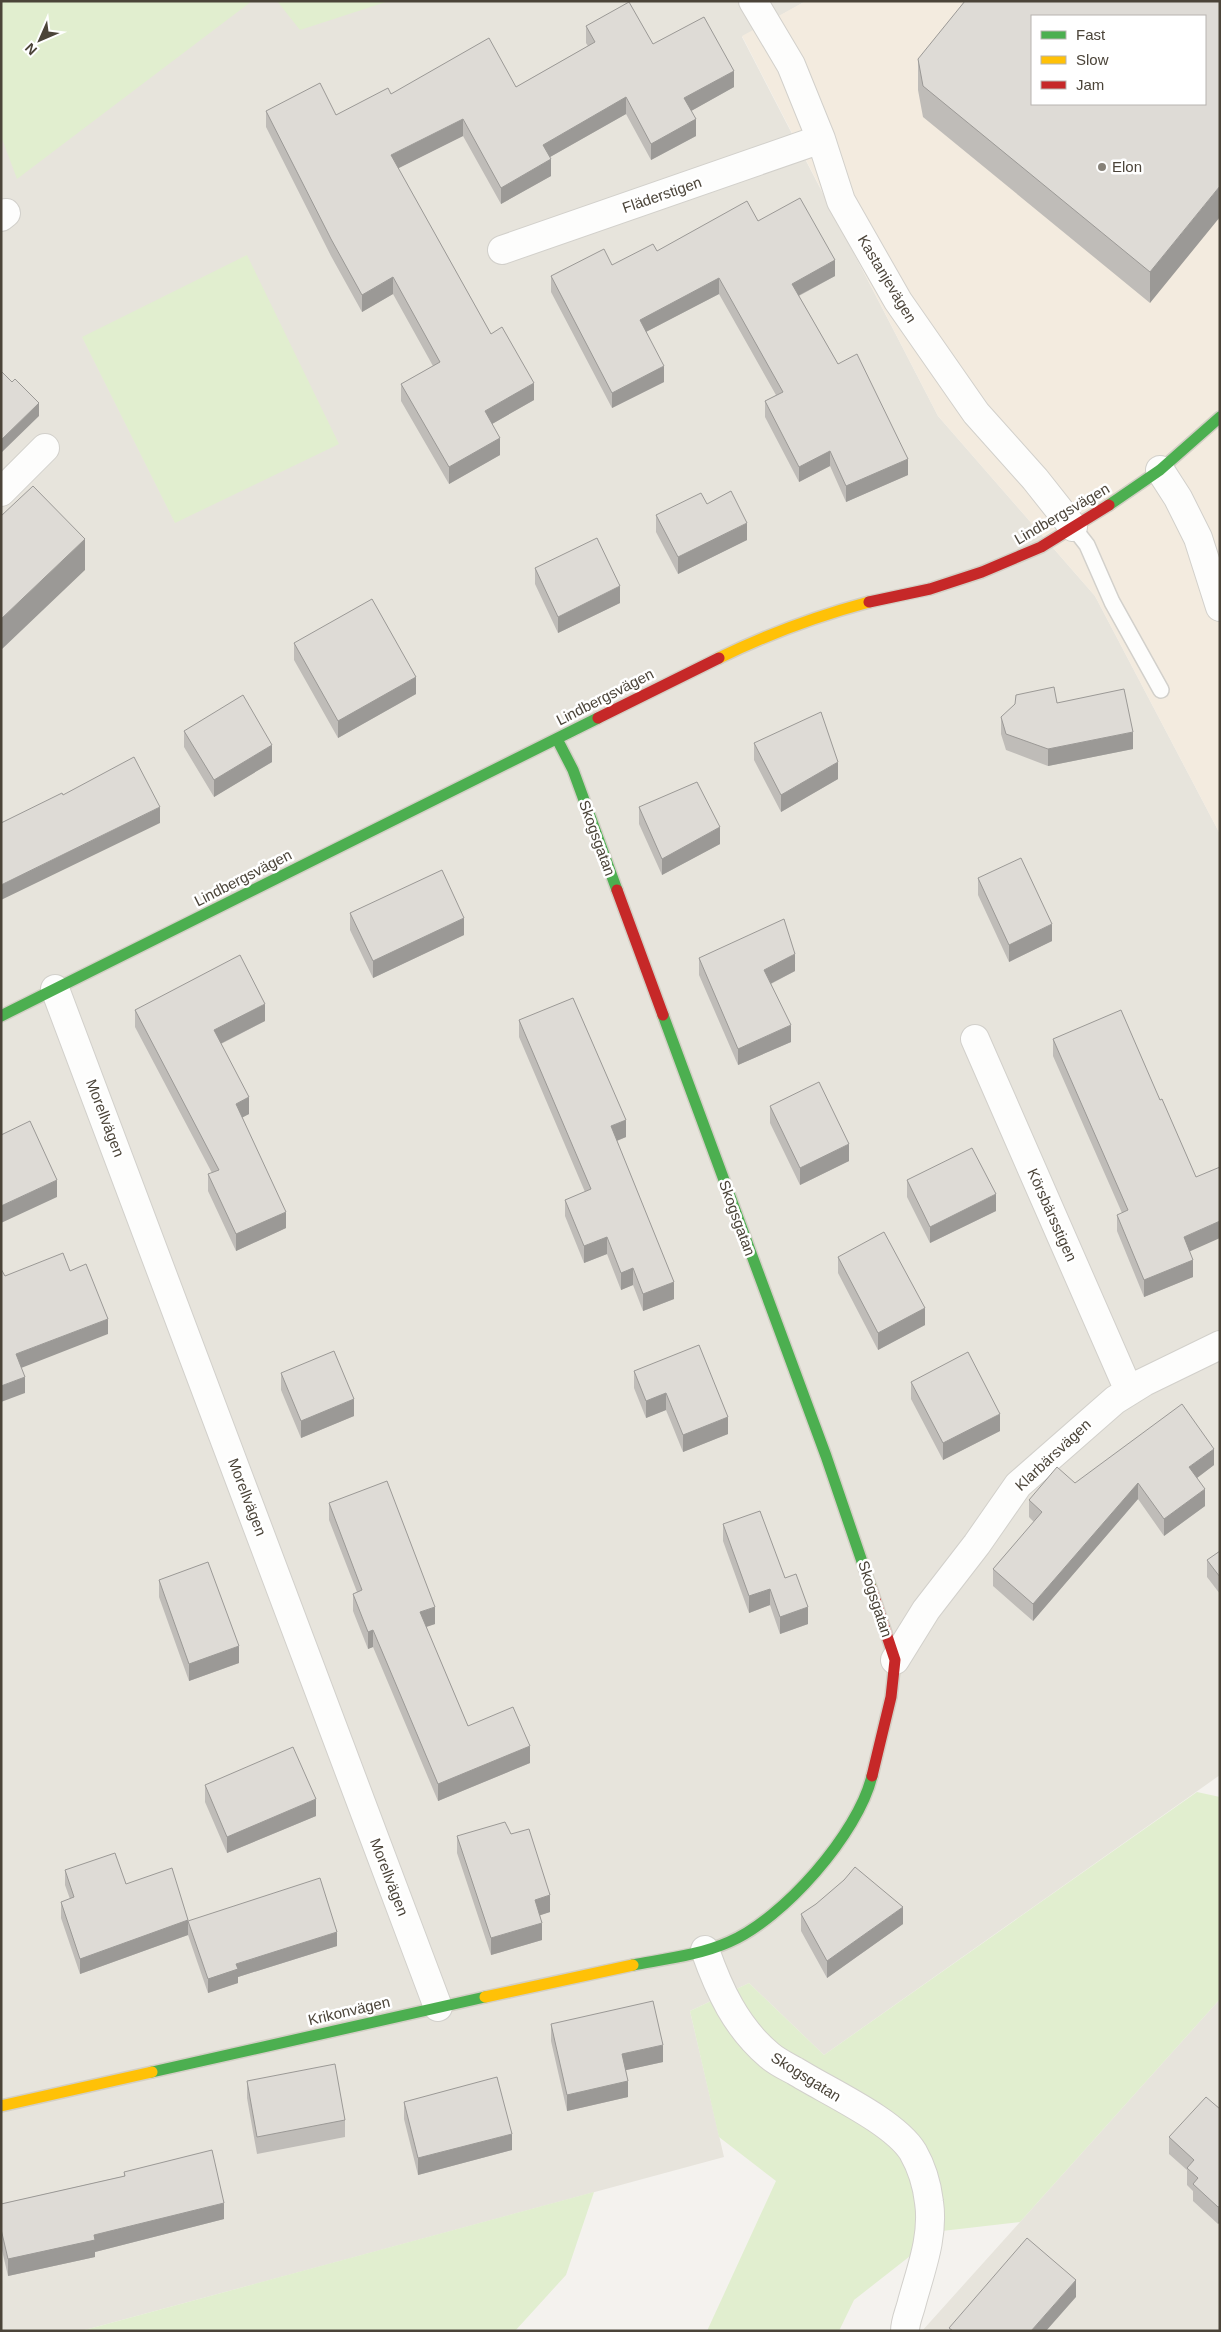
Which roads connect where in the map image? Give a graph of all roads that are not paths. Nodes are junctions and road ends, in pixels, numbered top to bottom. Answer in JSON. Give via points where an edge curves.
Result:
{"nodes":[{"id":1,"x":753,"y":1,"type":"edge"},
{"id":2,"x":821,"y":139,"type":"junction"},
{"id":3,"x":502,"y":250,"type":"dead end"},
{"id":4,"x":1220,"y":417,"type":"edge"},
{"id":5,"x":45,"y":448,"type":"dead end"},
{"id":6,"x":1160,"y":470,"type":"junction"},
{"id":7,"x":1,"y":492,"type":"edge"},
{"id":8,"x":1073,"y":527,"type":"junction"},
{"id":9,"x":1198,"y":538,"type":"junction"},
{"id":10,"x":1220,"y":562,"type":"edge"},
{"id":11,"x":1220,"y":607,"type":"edge"},
{"id":12,"x":1161,"y":690,"type":"dead end"},
{"id":13,"x":557,"y":739,"type":"junction"},
{"id":14,"x":55,"y":989,"type":"junction"},
{"id":15,"x":1,"y":1016,"type":"edge"},
{"id":16,"x":975,"y":1039,"type":"dead end"},
{"id":17,"x":1220,"y":1345,"type":"edge"},
{"id":18,"x":1129,"y":1391,"type":"junction"},
{"id":19,"x":895,"y":1660,"type":"junction"},
{"id":20,"x":705,"y":1950,"type":"junction"},
{"id":21,"x":438,"y":2007,"type":"junction"},
{"id":22,"x":1,"y":2106,"type":"edge"},
{"id":23,"x":905,"y":2331,"type":"edge"}],
"edges":[{"from":1,"to":2,"type":"street","name":"Kastanjevägen","via":[[791,65]]},
{"from":2,"to":3,"type":"street","name":"Fläderstigen"},
{"from":2,"to":8,"type":"street","name":"Kastanjevägen","via":[[841,201],[898,300],[976,413]]},
{"from":4,"to":6,"type":"street","name":"Lindbergsvägen"},
{"from":5,"to":7,"type":"street"},
{"from":6,"to":8,"type":"street","name":"Lindbergsvägen"},
{"from":6,"to":9,"type":"street"},
{"from":8,"to":12,"type":"lane","via":[[1088,545],[1112,602]]},
{"from":8,"to":13,"type":"street","name":"Lindbergsvägen","via":[[1041,546],[982,572],[818,616],[750,643]]},
{"from":9,"to":10,"type":"street"},
{"from":9,"to":11,"type":"street"},
{"from":13,"to":14,"type":"street","name":"Lindbergsvägen"},
{"from":13,"to":19,"type":"street","name":"Skogsgatan","via":[[573,770],[826,1456]]},
{"from":14,"to":15,"type":"street","name":"Lindbergsvägen"},
{"from":14,"to":21,"type":"street","name":"Morellvägen"},
{"from":16,"to":18,"type":"street","name":"Körsbärsstigen"},
{"from":17,"to":18,"type":"street","name":"Klarbärsvägen"},
{"from":18,"to":19,"type":"street","name":"Klarbärsvägen","via":[[1018,1485],[926,1610]]},
{"from":19,"to":20,"type":"street","name":"Skogsgatan","via":[[891,1697],[870,1781],[854,1818],[833,1851],[809,1881],[780,1909],[730,1942]]},
{"from":20,"to":21,"type":"street","name":"Krikonvägen"},
{"from":20,"to":23,"type":"street","name":"Skogsgatan","via":[[718,1986],[750,2037],[770,2056],[894,2132],[912,2151],[925,2184],[931,2224]]},
{"from":21,"to":22,"type":"street","name":"Krikonvägen"}]}
